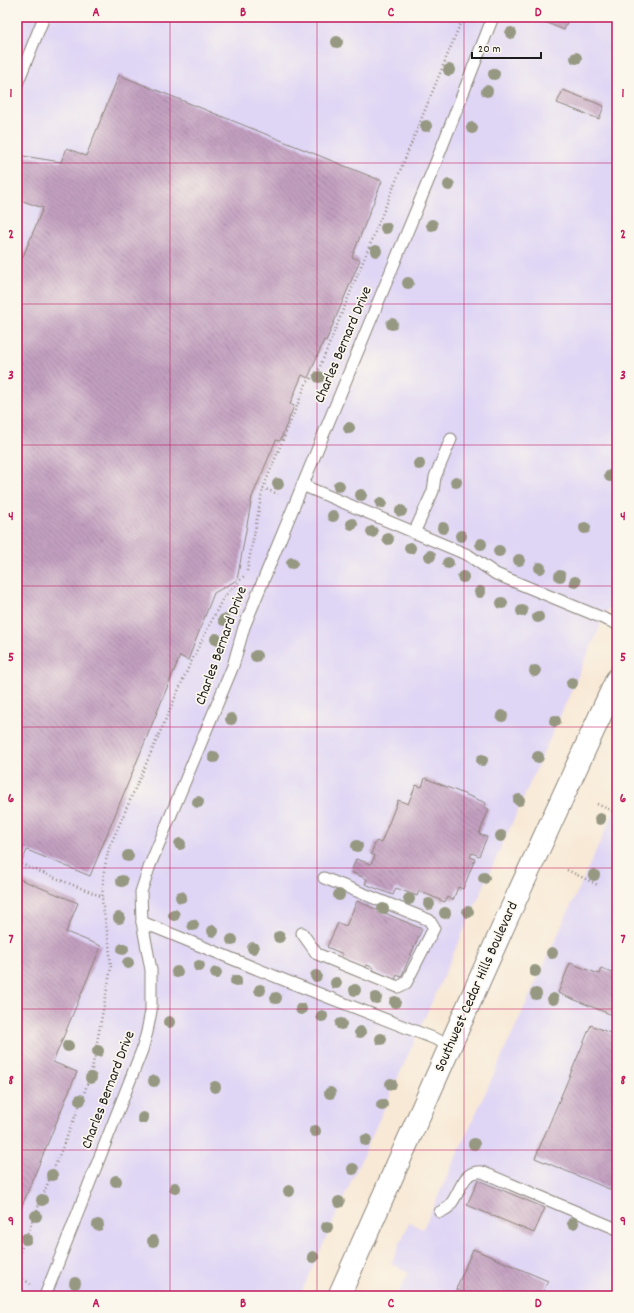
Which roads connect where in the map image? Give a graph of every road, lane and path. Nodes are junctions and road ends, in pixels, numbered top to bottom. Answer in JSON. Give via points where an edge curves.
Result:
{"nodes":[{"id":1,"x":44,"y":17,"type":"edge"},
{"id":2,"x":493,"y":17,"type":"edge"},
{"id":3,"x":17,"y":84,"type":"edge"},
{"id":4,"x":451,"y":439,"type":"dead end"},
{"id":5,"x":302,"y":485,"type":"junction"},
{"id":6,"x":263,"y":488,"type":"dead end"},
{"id":7,"x":278,"y":494,"type":"dead end"},
{"id":8,"x":414,"y":533,"type":"junction"},
{"id":9,"x":617,"y":624,"type":"edge"},
{"id":10,"x":617,"y":679,"type":"edge"},
{"id":11,"x":597,"y":804,"type":"dead end"},
{"id":12,"x":617,"y":813,"type":"edge"},
{"id":13,"x":21,"y":864,"type":"dead end"},
{"id":14,"x":567,"y":870,"type":"dead end"},
{"id":15,"x":324,"y":878,"type":"dead end"},
{"id":16,"x":598,"y":885,"type":"dead end"},
{"id":17,"x":103,"y":897,"type":"dead end"},
{"id":18,"x":142,"y":922,"type":"junction"},
{"id":19,"x":302,"y":933,"type":"dead end"},
{"id":20,"x":451,"y":1045,"type":"junction"},
{"id":21,"x":440,"y":1212,"type":"dead end"},
{"id":22,"x":617,"y":1229,"type":"edge"},
{"id":23,"x":17,"y":1274,"type":"edge"},
{"id":24,"x":30,"y":1284,"type":"dead end"},
{"id":25,"x":45,"y":1296,"type":"edge"},
{"id":26,"x":339,"y":1296,"type":"edge"}],
"edges":[{"from":1,"to":3,"type":"lane"},
{"from":2,"to":5,"type":"lane","name":"Charles Bernard Drive","via":[[436,162]]},
{"from":4,"to":8,"type":"lane","via":[[435,477],[433,491]]},
{"from":5,"to":8,"type":"lane"},
{"from":5,"to":18,"type":"lane","name":"Charles Bernard Drive","via":[[244,627],[233,666],[150,865],[141,892]]},
{"from":6,"to":7,"type":"path"},
{"from":8,"to":9,"type":"lane","via":[[468,555],[496,574]]},
{"from":10,"to":20,"type":"main road","name":"Southwest Cedar Hills Boulevard"},
{"from":11,"to":12,"type":"path"},
{"from":13,"to":17,"type":"path"},
{"from":14,"to":16,"type":"path"},
{"from":15,"to":19,"type":"lane","via":[[429,920],[434,928],[406,983],[398,987],[317,954]]},
{"from":18,"to":20,"type":"lane"},
{"from":18,"to":25,"type":"lane","name":"Charles Bernard Drive","via":[[151,970],[151,1011],[147,1032]]},
{"from":20,"to":26,"type":"main road","name":"Southwest Cedar Hills Boulevard"},
{"from":21,"to":22,"type":"lane","via":[[450,1206],[465,1179],[475,1171]]},
{"from":23,"to":24,"type":"path"}]}
